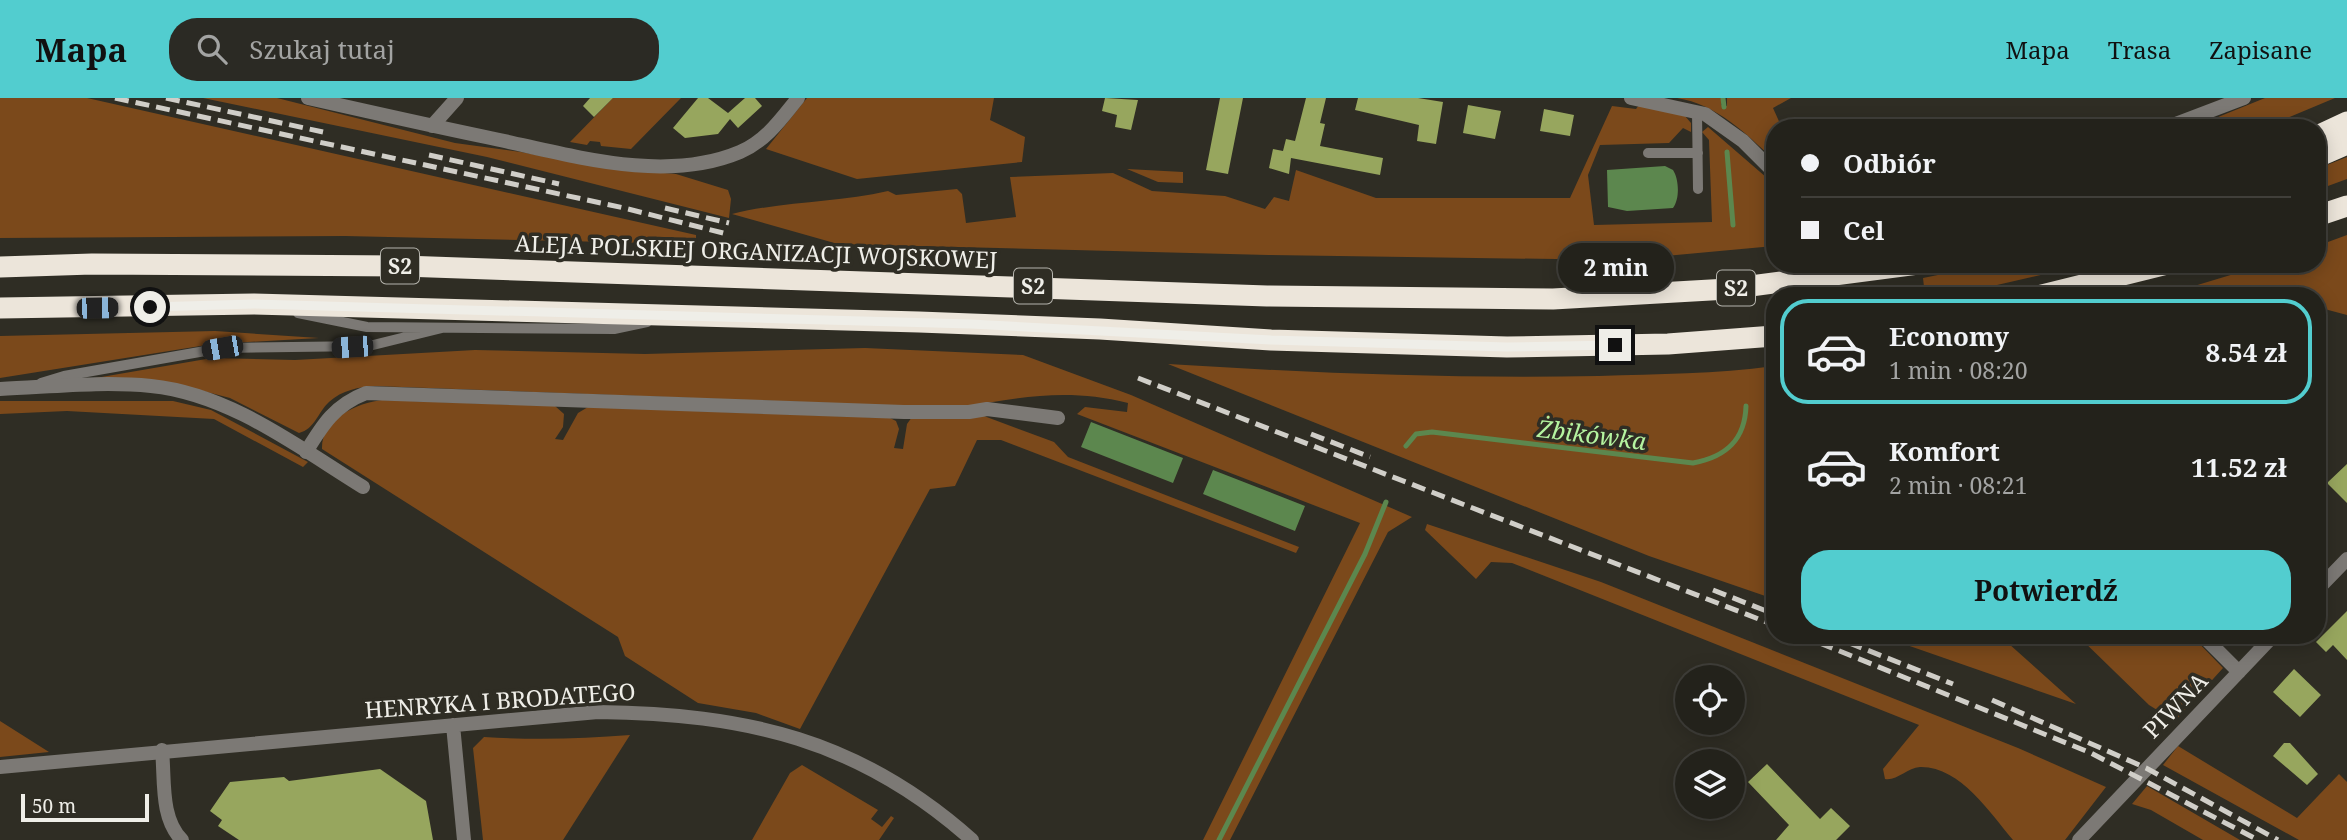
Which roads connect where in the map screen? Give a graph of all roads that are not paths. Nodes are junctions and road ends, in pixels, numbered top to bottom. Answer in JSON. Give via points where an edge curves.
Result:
{"nodes":[{"id":1,"x":308,"y":98,"type":"edge"},
{"id":2,"x":457,"y":98,"type":"edge"},
{"id":3,"x":797,"y":98,"type":"edge"},
{"id":4,"x":1631,"y":98,"type":"edge"},
{"id":5,"x":2245,"y":98,"type":"edge"},
{"id":6,"x":1692,"y":109,"type":"junction"},
{"id":7,"x":2189,"y":119,"type":"edge"},
{"id":8,"x":2347,"y":122,"type":"edge"},
{"id":9,"x":432,"y":126,"type":"junction"},
{"id":10,"x":2326,"y":132,"type":"edge"},
{"id":11,"x":2347,"y":144,"type":"edge"},
{"id":12,"x":1648,"y":153,"type":"dead end"},
{"id":13,"x":1698,"y":153,"type":"junction"},
{"id":14,"x":2326,"y":153,"type":"edge"},
{"id":15,"x":1766,"y":165,"type":"edge"},
{"id":16,"x":1698,"y":189,"type":"dead end"},
{"id":17,"x":2347,"y":206,"type":"edge"},
{"id":18,"x":2326,"y":213,"type":"edge"},
{"id":19,"x":0,"y":267,"type":"edge"},
{"id":20,"x":1850,"y":273,"type":"edge"},
{"id":21,"x":2131,"y":273,"type":"edge"},
{"id":22,"x":2074,"y":287,"type":"edge"},
{"id":23,"x":254,"y":304,"type":"junction"},
{"id":24,"x":0,"y":308,"type":"edge"},
{"id":25,"x":672,"y":317,"type":"junction"},
{"id":26,"x":442,"y":328,"type":"junction"},
{"id":27,"x":1766,"y":337,"type":"edge"},
{"id":28,"x":26,"y":388,"type":"junction"},
{"id":29,"x":0,"y":389,"type":"edge"},
{"id":30,"x":1058,"y":418,"type":"dead end"},
{"id":31,"x":306,"y":452,"type":"junction"},
{"id":32,"x":363,"y":487,"type":"dead end"},
{"id":33,"x":2344,"y":567,"type":"edge"},
{"id":34,"x":2326,"y":582,"type":"edge"},
{"id":35,"x":2211,"y":644,"type":"edge"},
{"id":36,"x":2265,"y":644,"type":"edge"},
{"id":37,"x":2239,"y":672,"type":"junction"},
{"id":38,"x":453,"y":724,"type":"junction"},
{"id":39,"x":162,"y":750,"type":"junction"},
{"id":40,"x":0,"y":767,"type":"edge"},
{"id":41,"x":182,"y":840,"type":"edge"},
{"id":42,"x":464,"y":840,"type":"edge"},
{"id":43,"x":972,"y":840,"type":"edge"},
{"id":44,"x":2079,"y":840,"type":"edge"}],
"edges":[{"from":1,"to":9,"type":"street"},
{"from":2,"to":9,"type":"street"},
{"from":3,"to":9,"type":"street","via":[[762,140],[730,155],[691,163],[645,165],[594,159]]},
{"from":4,"to":6,"type":"street"},
{"from":5,"to":7,"type":"street"},
{"from":6,"to":13,"type":"lane"},
{"from":6,"to":15,"type":"street","via":[[1726,128]]},
{"from":8,"to":10,"type":"highway"},
{"from":11,"to":14,"type":"highway"},
{"from":12,"to":13,"type":"lane"},
{"from":13,"to":16,"type":"lane"},
{"from":17,"to":18,"type":"highway"},
{"from":19,"to":20,"type":"highway","name":"ALEJA POLSKIEJ ORGANIZACJI WOJSKOWEJ","number":"S2","via":[[389,266],[1267,296],[1553,299],[1728,289]]},
{"from":21,"to":22,"type":"highway"},
{"from":23,"to":24,"type":"highway","number":"S2"},
{"from":23,"to":25,"type":"highway","number":"S2"},
{"from":23,"to":26,"type":"lane","via":[[367,327]]},
{"from":25,"to":26,"type":"lane","via":[[614,329]]},
{"from":25,"to":27,"type":"highway","number":"S2","via":[[1507,347]]},
{"from":26,"to":28,"type":"lane","via":[[369,346],[222,348],[64,376]]},
{"from":28,"to":29,"type":"street"},
{"from":28,"to":31,"type":"street","via":[[151,386],[190,393],[251,418]]},
{"from":30,"to":31,"type":"street","via":[[987,409],[904,412],[366,393],[329,415]]},
{"from":31,"to":32,"type":"street"},
{"from":33,"to":34,"type":"street"},
{"from":35,"to":37,"type":"street"},
{"from":36,"to":37,"type":"street","name":"PIWNA"},
{"from":37,"to":44,"type":"street","name":"PIWNA"},
{"from":38,"to":39,"type":"street","name":"HENRYKA I BRODATEGO"},
{"from":38,"to":42,"type":"street"},
{"from":38,"to":43,"type":"street","name":"HENRYKA I BRODATEGO","via":[[598,712],[670,713],[737,722],[811,742],[875,769],[939,811]]},
{"from":39,"to":40,"type":"street","name":"HENRYKA I BRODATEGO"},
{"from":39,"to":41,"type":"street","via":[[167,816]]}]}
